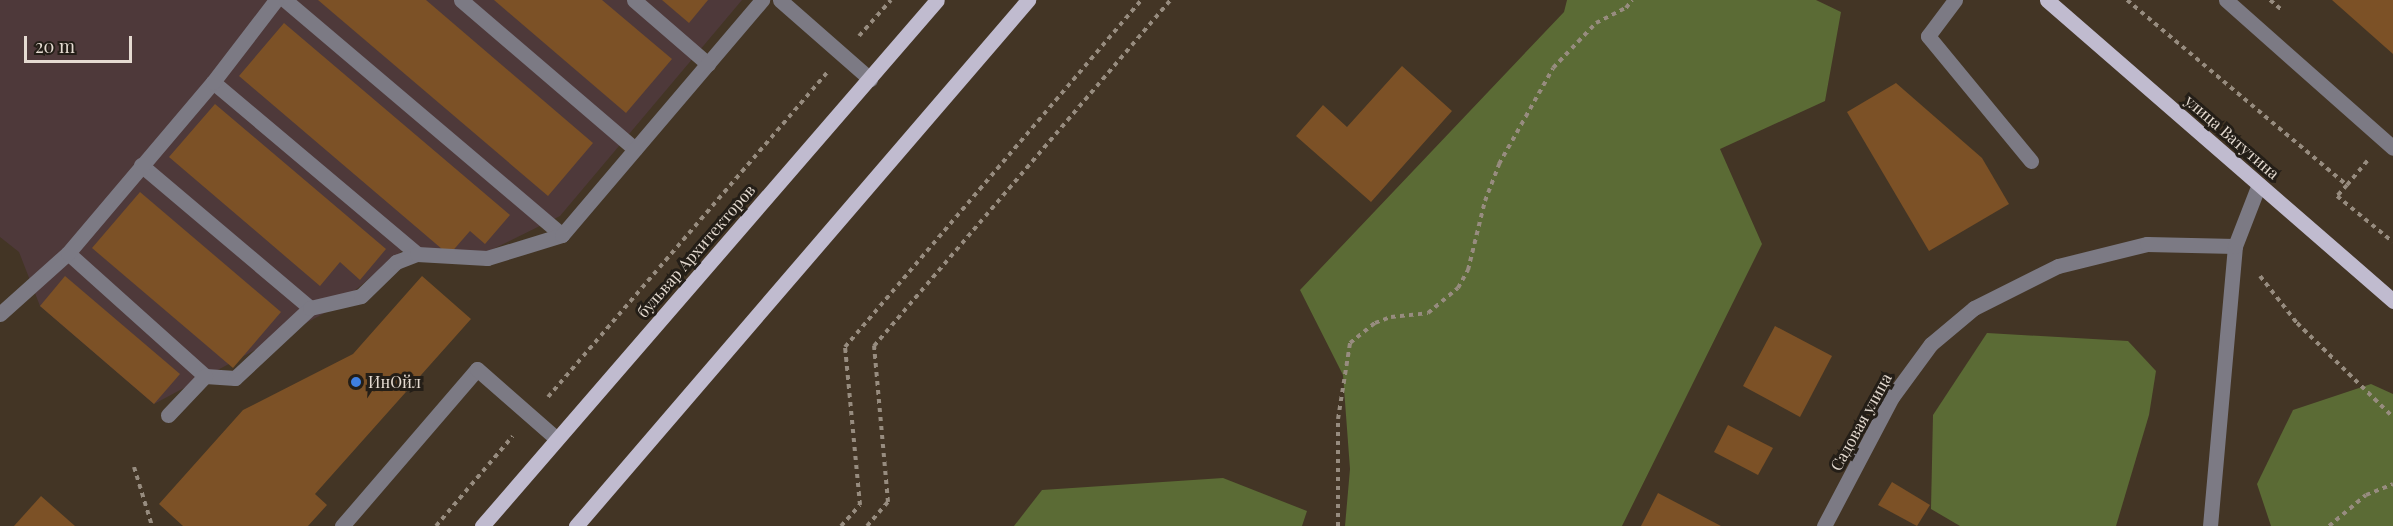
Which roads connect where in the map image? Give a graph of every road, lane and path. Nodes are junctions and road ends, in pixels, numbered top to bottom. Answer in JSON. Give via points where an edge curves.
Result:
{"nodes":[{"id":1,"x":276,"y":0,"type":"edge"},
{"id":2,"x":285,"y":0,"type":"edge"},
{"id":3,"x":461,"y":0,"type":"edge"},
{"id":4,"x":634,"y":0,"type":"edge"},
{"id":5,"x":762,"y":0,"type":"edge"},
{"id":6,"x":891,"y":0,"type":"edge"},
{"id":7,"x":938,"y":0,"type":"edge"},
{"id":8,"x":1028,"y":0,"type":"edge"},
{"id":9,"x":1141,"y":0,"type":"edge"},
{"id":10,"x":1171,"y":0,"type":"edge"},
{"id":11,"x":1632,"y":0,"type":"edge"},
{"id":12,"x":1954,"y":0,"type":"edge"},
{"id":13,"x":2047,"y":0,"type":"edge"},
{"id":14,"x":2127,"y":0,"type":"edge"},
{"id":15,"x":2226,"y":0,"type":"edge"},
{"id":16,"x":788,"y":3,"type":"edge"},
{"id":17,"x":843,"y":55,"type":"junction"},
{"id":18,"x":708,"y":64,"type":"junction"},
{"id":19,"x":870,"y":79,"type":"junction"},
{"id":20,"x":213,"y":82,"type":"junction"},
{"id":21,"x":2388,"y":144,"type":"edge"},
{"id":22,"x":635,"y":149,"type":"junction"},
{"id":23,"x":2031,"y":161,"type":"dead end"},
{"id":24,"x":141,"y":165,"type":"junction"},
{"id":25,"x":2259,"y":184,"type":"junction"},
{"id":26,"x":2347,"y":185,"type":"junction"},
{"id":27,"x":562,"y":235,"type":"junction"},
{"id":28,"x":2393,"y":242,"type":"edge"},
{"id":29,"x":2235,"y":246,"type":"junction"},
{"id":30,"x":68,"y":253,"type":"junction"},
{"id":31,"x":417,"y":254,"type":"junction"},
{"id":32,"x":2393,"y":301,"type":"edge"},
{"id":33,"x":310,"y":308,"type":"junction"},
{"id":34,"x":0,"y":314,"type":"edge"},
{"id":35,"x":206,"y":376,"type":"junction"},
{"id":36,"x":168,"y":415,"type":"dead end"},
{"id":37,"x":531,"y":416,"type":"junction"},
{"id":38,"x":2393,"y":417,"type":"edge"},
{"id":39,"x":557,"y":439,"type":"junction"},
{"id":40,"x":134,"y":467,"type":"dead end"},
{"id":41,"x":2393,"y":484,"type":"edge"},
{"id":42,"x":152,"y":526,"type":"edge"},
{"id":43,"x":342,"y":526,"type":"edge"},
{"id":44,"x":436,"y":526,"type":"edge"},
{"id":45,"x":482,"y":526,"type":"edge"},
{"id":46,"x":576,"y":526,"type":"edge"},
{"id":47,"x":841,"y":526,"type":"edge"},
{"id":48,"x":867,"y":526,"type":"edge"},
{"id":49,"x":1338,"y":526,"type":"edge"},
{"id":50,"x":1824,"y":526,"type":"edge"},
{"id":51,"x":2210,"y":526,"type":"edge"},
{"id":52,"x":2329,"y":526,"type":"edge"}],
"edges":[{"from":1,"to":20,"type":"street"},
{"from":2,"to":27,"type":"street"},
{"from":3,"to":22,"type":"street"},
{"from":4,"to":18,"type":"street"},
{"from":5,"to":18,"type":"street"},
{"from":6,"to":17,"type":"path"},
{"from":7,"to":19,"type":"main road","name":"бульвар Архитекторов"},
{"from":8,"to":46,"type":"main road"},
{"from":9,"to":47,"type":"path","via":[[845,347],[860,505]]},
{"from":10,"to":48,"type":"path","via":[[874,346],[888,502]]},
{"from":11,"to":49,"type":"path","via":[[1626,8],[1596,23],[1553,68],[1499,164],[1485,201],[1468,270],[1458,288],[1428,313],[1375,323],[1350,343],[1338,418]]},
{"from":12,"to":23,"type":"street","via":[[1928,36]]},
{"from":13,"to":25,"type":"main road","name":"улица Ватутина"},
{"from":14,"to":26,"type":"path"},
{"from":15,"to":21,"type":"street"},
{"from":16,"to":17,"type":"street"},
{"from":17,"to":19,"type":"street"},
{"from":17,"to":37,"type":"path"},
{"from":18,"to":22,"type":"street"},
{"from":19,"to":39,"type":"main road","name":"бульвар Архитекторов"},
{"from":20,"to":24,"type":"street"},
{"from":20,"to":31,"type":"street"},
{"from":21,"to":26,"type":"path"},
{"from":22,"to":27,"type":"street"},
{"from":24,"to":30,"type":"street"},
{"from":24,"to":33,"type":"street"},
{"from":25,"to":29,"type":"street"},
{"from":25,"to":32,"type":"main road","name":"улица Ватутина"},
{"from":26,"to":28,"type":"path","via":[[2337,196]]},
{"from":27,"to":31,"type":"street","via":[[487,258]]},
{"from":29,"to":38,"type":"path","via":[[2297,323]]},
{"from":29,"to":50,"type":"street","name":"Садовая улица","via":[[2147,244],[2058,266],[1974,308],[1931,344],[1892,397]]},
{"from":29,"to":51,"type":"street"},
{"from":30,"to":34,"type":"street"},
{"from":30,"to":35,"type":"street"},
{"from":31,"to":33,"type":"street","via":[[396,262],[361,296]]},
{"from":33,"to":35,"type":"street","via":[[235,378]]},
{"from":35,"to":36,"type":"street"},
{"from":37,"to":39,"type":"street"},
{"from":37,"to":43,"type":"street","via":[[477,369]]},
{"from":37,"to":44,"type":"path"},
{"from":39,"to":45,"type":"main road","name":"бульвар Архитекторов"},
{"from":40,"to":42,"type":"path"},
{"from":41,"to":52,"type":"path","via":[[2366,495]]}]}
